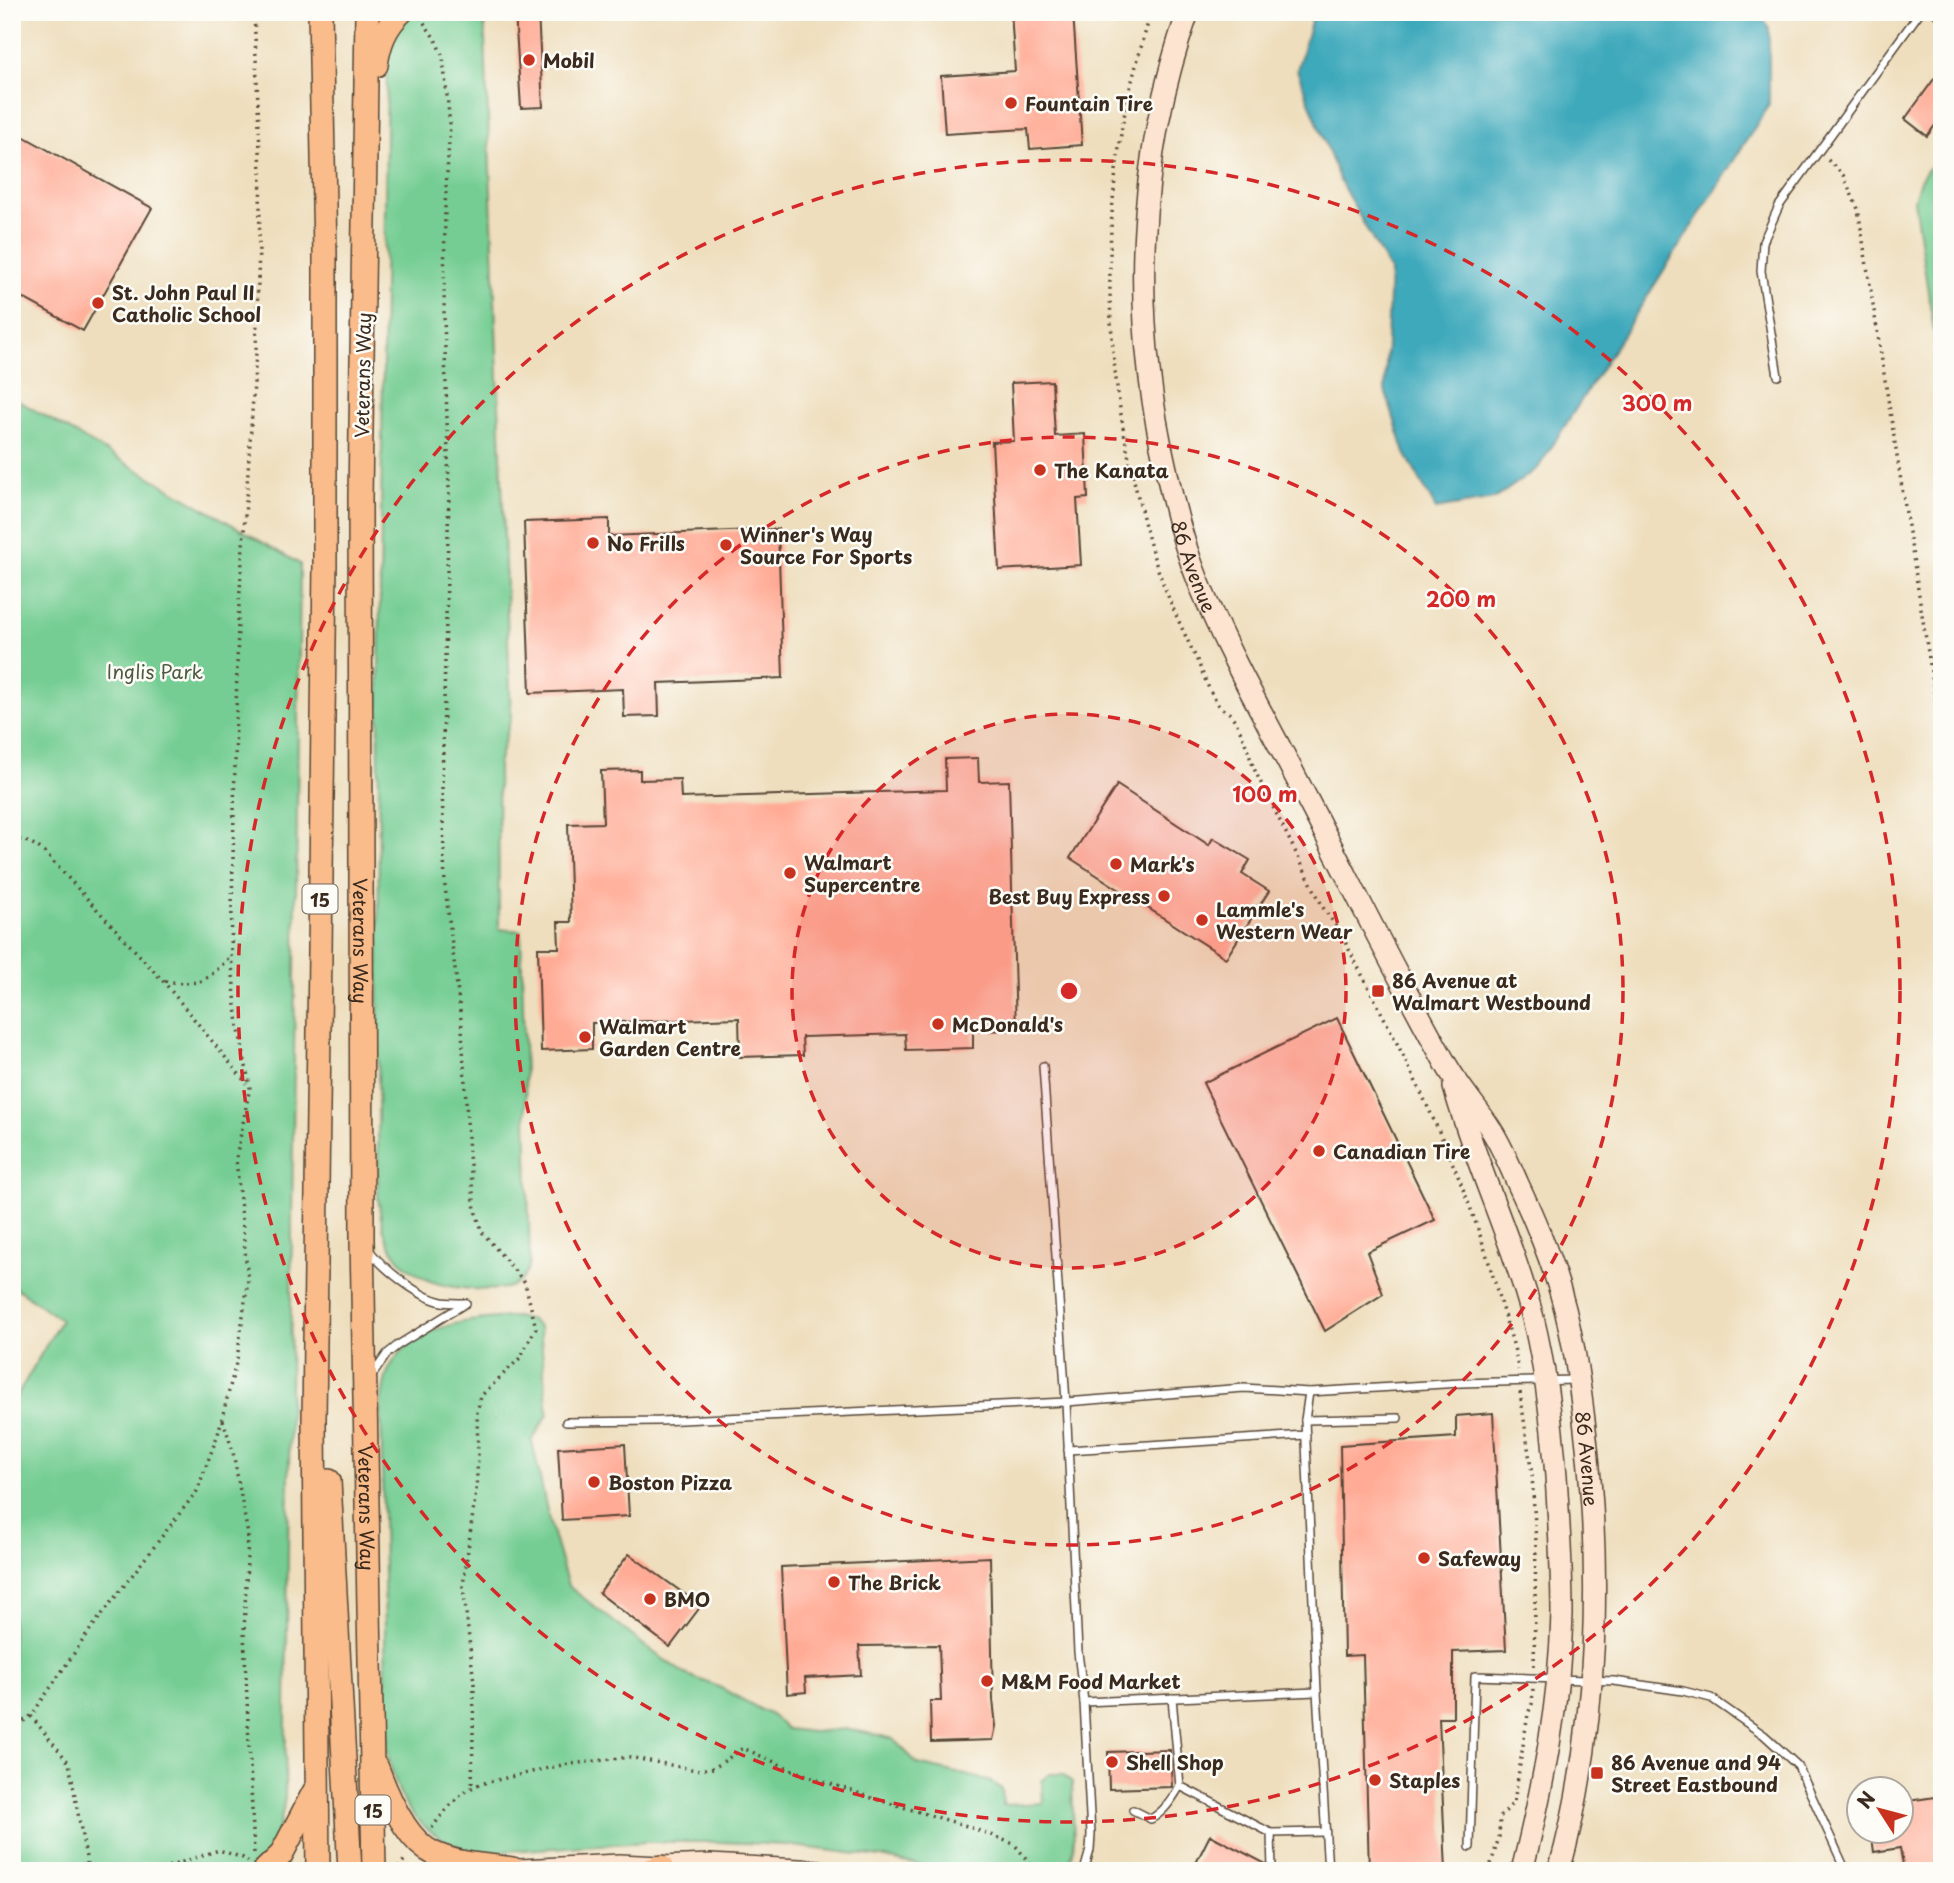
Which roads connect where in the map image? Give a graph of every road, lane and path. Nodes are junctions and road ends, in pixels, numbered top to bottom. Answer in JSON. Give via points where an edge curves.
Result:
{"nodes":[{"id":1,"x":254,"y":12,"type":"edge"},
{"id":2,"x":320,"y":12,"type":"edge"},
{"id":3,"x":367,"y":12,"type":"edge"},
{"id":4,"x":1151,"y":12,"type":"edge"},
{"id":5,"x":1188,"y":12,"type":"edge"},
{"id":6,"x":1920,"y":12,"type":"edge"},
{"id":7,"x":1934,"y":12,"type":"edge"},
{"id":8,"x":409,"y":13,"type":"edge"},
{"id":9,"x":1942,"y":18,"type":"edge"},
{"id":10,"x":366,"y":134,"type":"junction"},
{"id":11,"x":1819,"y":151,"type":"junction"},
{"id":12,"x":1778,"y":376,"type":"dead end"},
{"id":13,"x":1942,"y":741,"type":"edge"},
{"id":14,"x":12,"y":840,"type":"edge"},
{"id":15,"x":231,"y":956,"type":"junction"},
{"id":16,"x":163,"y":981,"type":"junction"},
{"id":17,"x":1043,"y":1066,"type":"dead end"},
{"id":18,"x":1450,"y":1072,"type":"junction"},
{"id":19,"x":250,"y":1087,"type":"junction"},
{"id":20,"x":362,"y":1240,"type":"junction"},
{"id":21,"x":1579,"y":1380,"type":"junction"},
{"id":22,"x":1519,"y":1382,"type":"junction"},
{"id":23,"x":1545,"y":1382,"type":"junction"},
{"id":24,"x":364,"y":1386,"type":"junction"},
{"id":25,"x":1309,"y":1392,"type":"junction"},
{"id":26,"x":1066,"y":1402,"type":"junction"},
{"id":27,"x":223,"y":1417,"type":"junction"},
{"id":28,"x":1398,"y":1418,"type":"dead end"},
{"id":29,"x":1305,"y":1420,"type":"junction"},
{"id":30,"x":314,"y":1421,"type":"junction"},
{"id":31,"x":566,"y":1422,"type":"dead end"},
{"id":32,"x":1306,"y":1435,"type":"junction"},
{"id":33,"x":1068,"y":1450,"type":"junction"},
{"id":34,"x":1533,"y":1678,"type":"junction"},
{"id":35,"x":1558,"y":1678,"type":"junction"},
{"id":36,"x":1590,"y":1679,"type":"junction"},
{"id":37,"x":1317,"y":1692,"type":"junction"},
{"id":38,"x":1172,"y":1698,"type":"junction"},
{"id":39,"x":1084,"y":1702,"type":"junction"},
{"id":40,"x":31,"y":1716,"type":"junction"},
{"id":41,"x":12,"y":1729,"type":"edge"},
{"id":42,"x":371,"y":1750,"type":"junction"},
{"id":43,"x":317,"y":1786,"type":"junction"},
{"id":44,"x":472,"y":1786,"type":"junction"},
{"id":45,"x":1180,"y":1786,"type":"junction"},
{"id":46,"x":1133,"y":1810,"type":"dead end"},
{"id":47,"x":432,"y":1828,"type":"dead end"},
{"id":48,"x":1325,"y":1832,"type":"junction"},
{"id":49,"x":1270,"y":1833,"type":"junction"},
{"id":50,"x":1470,"y":1847,"type":"dead end"},
{"id":51,"x":256,"y":1865,"type":"edge"},
{"id":52,"x":655,"y":1869,"type":"edge"},
{"id":53,"x":389,"y":1870,"type":"edge"},
{"id":54,"x":507,"y":1870,"type":"edge"},
{"id":55,"x":94,"y":1871,"type":"edge"},
{"id":56,"x":155,"y":1871,"type":"edge"},
{"id":57,"x":318,"y":1871,"type":"edge"},
{"id":58,"x":350,"y":1871,"type":"edge"},
{"id":59,"x":818,"y":1871,"type":"edge"},
{"id":60,"x":1037,"y":1871,"type":"edge"},
{"id":61,"x":1084,"y":1871,"type":"edge"},
{"id":62,"x":1272,"y":1871,"type":"edge"},
{"id":63,"x":1328,"y":1871,"type":"edge"},
{"id":64,"x":1489,"y":1871,"type":"edge"},
{"id":65,"x":1522,"y":1871,"type":"edge"},
{"id":66,"x":1559,"y":1871,"type":"edge"},
{"id":67,"x":1846,"y":1871,"type":"edge"}],
"edges":[{"from":1,"to":15,"type":"path","via":[[261,173],[256,353],[238,620]]},
{"from":2,"to":30,"type":"main road","name":"Veterans Way","number":"15","via":[[325,253],[324,666]]},
{"from":3,"to":10,"type":"main road","name":"Veterans Way","number":"15"},
{"from":4,"to":22,"type":"path","via":[[1120,140],[1109,275],[1117,397],[1143,519],[1159,573],[1218,705],[1230,714],[1324,909],[1441,1132],[1489,1257]]},
{"from":5,"to":18,"type":"street","name":"86 Avenue","via":[[1158,125],[1143,258],[1148,368],[1169,483],[1195,571],[1223,635]]},
{"from":6,"to":11,"type":"lane"},
{"from":7,"to":9,"type":"lane"},
{"from":8,"to":10,"type":"main road","via":[[391,21],[379,44]]},
{"from":8,"to":44,"type":"path","via":[[435,39],[443,57],[450,125],[445,206],[449,490],[442,787],[474,1210],[483,1233],[525,1283],[536,1328],[520,1358],[481,1396],[477,1413],[476,1491],[463,1586],[474,1683]]},
{"from":10,"to":20,"type":"main road","name":"Veterans Way","number":"15","via":[[360,499]]},
{"from":11,"to":12,"type":"lane","via":[[1779,206],[1763,242],[1761,271]]},
{"from":11,"to":13,"type":"path","via":[[1843,175],[1858,209]]},
{"from":14,"to":16,"type":"path","via":[[38,846]]},
{"from":15,"to":16,"type":"path","via":[[202,981],[191,985]]},
{"from":15,"to":19,"type":"path"},
{"from":16,"to":19,"type":"path"},
{"from":17,"to":26,"type":"lane"},
{"from":18,"to":21,"type":"street","name":"86 Avenue","via":[[1493,1132],[1539,1230],[1567,1318]]},
{"from":18,"to":23,"type":"street","name":"86 Avenue","via":[[1521,1278]]},
{"from":19,"to":27,"type":"path","via":[[236,1159],[248,1280]]},
{"from":20,"to":24,"type":"main road","name":"Veterans Way","number":"15"},
{"from":20,"to":24,"type":"lane","via":[[388,1271],[418,1291],[441,1302],[466,1303],[398,1345]]},
{"from":21,"to":23,"type":"lane"},
{"from":21,"to":36,"type":"street","name":"86 Avenue","via":[[1595,1548]]},
{"from":22,"to":23,"type":"lane"},
{"from":22,"to":25,"type":"lane"},
{"from":22,"to":34,"type":"path","via":[[1536,1542]]},
{"from":23,"to":35,"type":"street","name":"86 Avenue","via":[[1560,1527]]},
{"from":24,"to":42,"type":"main road","name":"Veterans Way","number":"15"},
{"from":25,"to":26,"type":"lane","via":[[1244,1388]]},
{"from":25,"to":29,"type":"lane"},
{"from":26,"to":31,"type":"lane"},
{"from":26,"to":33,"type":"lane"},
{"from":27,"to":40,"type":"path","via":[[197,1491],[90,1630]]},
{"from":27,"to":51,"type":"path","via":[[248,1535],[244,1633]]},
{"from":28,"to":29,"type":"lane"},
{"from":29,"to":32,"type":"lane"},
{"from":30,"to":43,"type":"main road","name":"Veterans Way","number":"15"},
{"from":30,"to":58,"type":"main road","via":[[328,1457]]},
{"from":32,"to":33,"type":"lane"},
{"from":32,"to":37,"type":"lane"},
{"from":33,"to":39,"type":"lane"},
{"from":34,"to":35,"type":"lane"},
{"from":34,"to":50,"type":"lane","via":[[1475,1676]]},
{"from":34,"to":64,"type":"path","via":[[1514,1802],[1500,1817]]},
{"from":35,"to":36,"type":"lane"},
{"from":35,"to":65,"type":"street","name":"86 Avenue"},
{"from":36,"to":66,"type":"street","name":"86 Avenue","via":[[1579,1772]]},
{"from":36,"to":67,"type":"lane","via":[[1711,1698],[1764,1735],[1798,1766]]},
{"from":37,"to":38,"type":"lane"},
{"from":37,"to":48,"type":"lane"},
{"from":38,"to":39,"type":"lane"},
{"from":38,"to":45,"type":"lane"},
{"from":39,"to":61,"type":"lane","via":[[1091,1834]]},
{"from":40,"to":41,"type":"path"},
{"from":40,"to":55,"type":"path","via":[[69,1763],[87,1863]]},
{"from":42,"to":53,"type":"main road","name":"Veterans Way","number":"15"},
{"from":42,"to":54,"type":"main road","via":[[386,1794],[411,1833],[431,1852],[458,1862]]},
{"from":43,"to":51,"type":"main road","via":[[281,1855]]},
{"from":43,"to":57,"type":"main road","name":"Veterans Way","number":"15"},
{"from":44,"to":47,"type":"path"},
{"from":44,"to":60,"type":"path","via":[[562,1765],[629,1757],[682,1769],[714,1768],[743,1748],[872,1798],[1014,1844]]},
{"from":45,"to":46,"type":"lane","via":[[1151,1819]]},
{"from":45,"to":49,"type":"lane"},
{"from":48,"to":49,"type":"lane"},
{"from":48,"to":63,"type":"lane"},
{"from":49,"to":62,"type":"lane"},
{"from":51,"to":56,"type":"path","via":[[219,1850]]},
{"from":52,"to":54,"type":"street","via":[[619,1864]]},
{"from":52,"to":59,"type":"street","via":[[710,1865]]}]}
